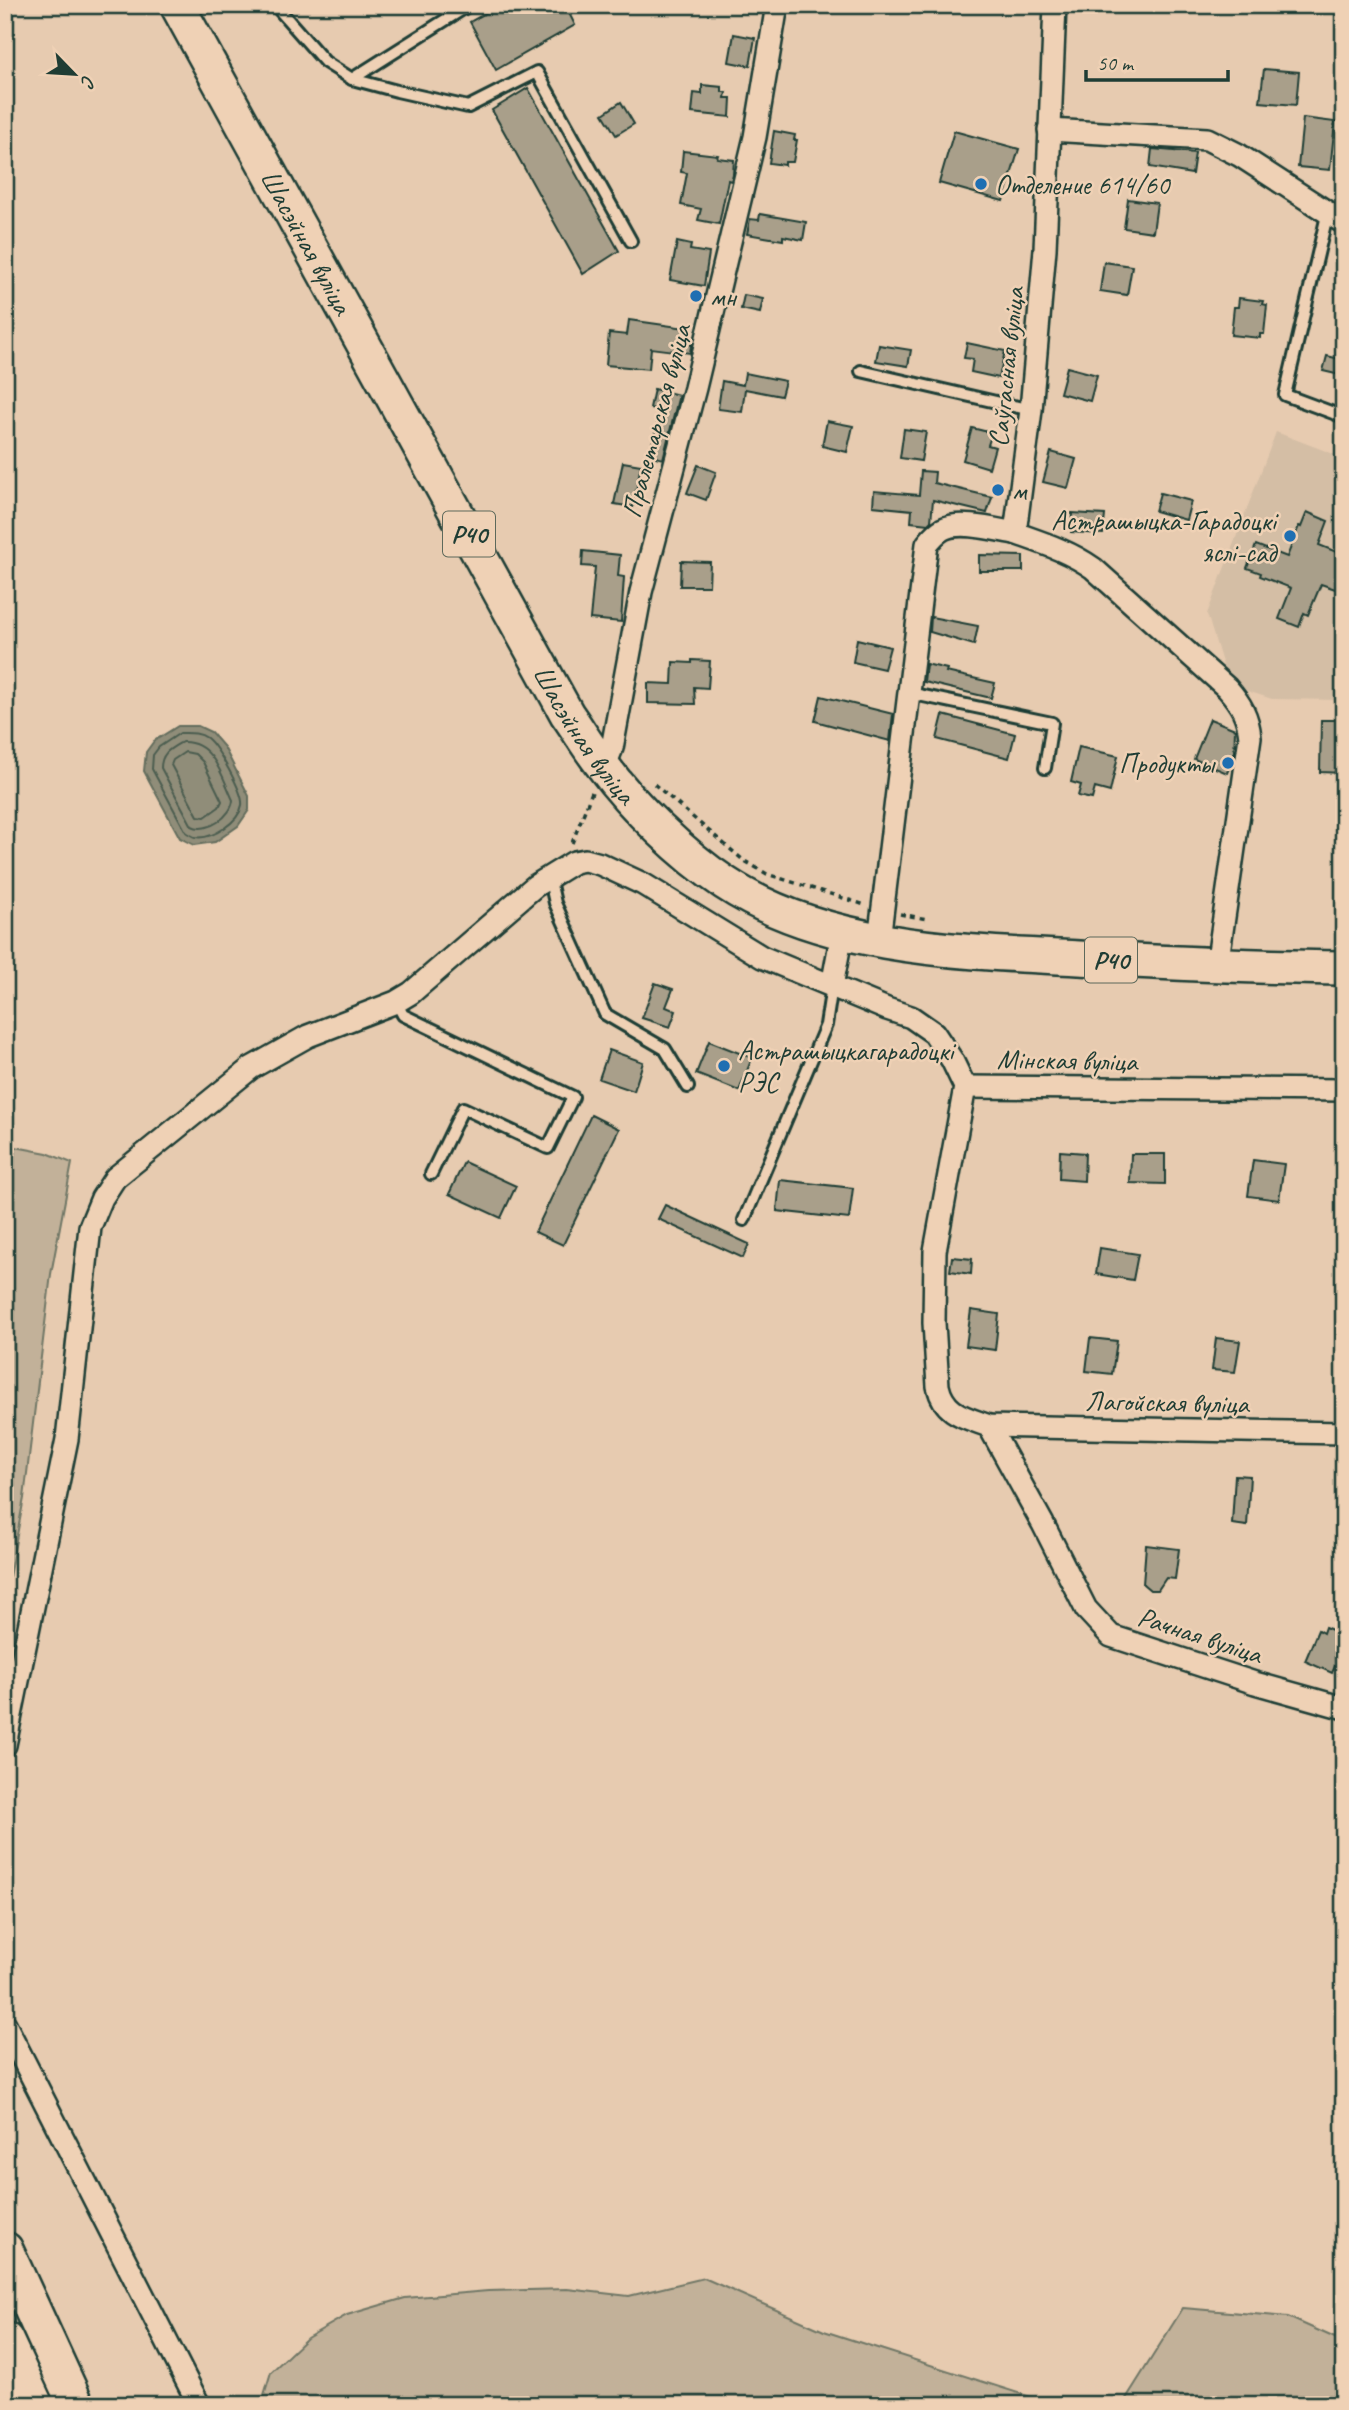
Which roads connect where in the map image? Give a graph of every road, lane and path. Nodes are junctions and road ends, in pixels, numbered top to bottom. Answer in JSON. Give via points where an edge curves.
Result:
{"nodes":[{"id":1,"x":177,"y":5,"type":"edge"},
{"id":2,"x":275,"y":5,"type":"edge"},
{"id":3,"x":469,"y":5,"type":"edge"},
{"id":4,"x":777,"y":5,"type":"edge"},
{"id":5,"x":1055,"y":5,"type":"edge"},
{"id":6,"x":352,"y":79,"type":"junction"},
{"id":7,"x":1049,"y":130,"type":"junction"},
{"id":8,"x":1336,"y":217,"type":"edge"},
{"id":9,"x":631,"y":241,"type":"dead end"},
{"id":10,"x":861,"y":371,"type":"dead end"},
{"id":11,"x":1031,"y":410,"type":"junction"},
{"id":12,"x":1344,"y":417,"type":"edge"},
{"id":13,"x":1015,"y":533,"type":"junction"},
{"id":14,"x":909,"y":693,"type":"junction"},
{"id":15,"x":604,"y":768,"type":"junction"},
{"id":16,"x":1045,"y":768,"type":"dead end"},
{"id":17,"x":653,"y":783,"type":"dead end"},
{"id":18,"x":556,"y":872,"type":"junction"},
{"id":19,"x":937,"y":921,"type":"dead end"},
{"id":20,"x":881,"y":925,"type":"junction"},
{"id":21,"x":842,"y":933,"type":"junction"},
{"id":22,"x":1217,"y":966,"type":"junction"},
{"id":23,"x":1344,"y":968,"type":"edge"},
{"id":24,"x":832,"y":986,"type":"junction"},
{"id":25,"x":396,"y":1002,"type":"junction"},
{"id":26,"x":688,"y":1087,"type":"dead end"},
{"id":27,"x":965,"y":1087,"type":"junction"},
{"id":28,"x":1344,"y":1090,"type":"edge"},
{"id":29,"x":431,"y":1174,"type":"dead end"},
{"id":30,"x":744,"y":1220,"type":"dead end"},
{"id":31,"x":989,"y":1426,"type":"junction"},
{"id":32,"x":1344,"y":1433,"type":"edge"},
{"id":33,"x":1344,"y":1708,"type":"edge"},
{"id":34,"x":5,"y":1745,"type":"edge"},
{"id":35,"x":5,"y":2024,"type":"edge"},
{"id":36,"x":5,"y":2250,"type":"edge"},
{"id":37,"x":5,"y":2340,"type":"edge"},
{"id":38,"x":35,"y":2405,"type":"edge"},
{"id":39,"x":76,"y":2405,"type":"edge"},
{"id":40,"x":199,"y":2405,"type":"edge"}],
"edges":[{"from":1,"to":15,"type":"main road","name":"Шасэйная вуліца","number":"Р40","via":[[567,714]]},
{"from":2,"to":6,"type":"lane","via":[[325,62]]},
{"from":3,"to":6,"type":"lane"},
{"from":4,"to":15,"type":"street","name":"Пралетарская вуліца","via":[[755,137],[641,593],[612,748]]},
{"from":5,"to":7,"type":"street","name":"Саўгасная вуліца"},
{"from":6,"to":9,"type":"lane","via":[[468,107],[537,72]]},
{"from":7,"to":8,"type":"street","via":[[1207,139]]},
{"from":7,"to":11,"type":"street","name":"Саўгасная вуліца","via":[[1045,249]]},
{"from":8,"to":12,"type":"lane","via":[[1285,395]]},
{"from":10,"to":11,"type":"lane"},
{"from":11,"to":13,"type":"street","name":"Саўгасная вуліца"},
{"from":13,"to":14,"type":"street","via":[[953,526],[942,529],[927,544]]},
{"from":13,"to":22,"type":"street","via":[[1061,549],[1093,568],[1241,704],[1250,737]]},
{"from":14,"to":16,"type":"lane","via":[[1052,723]]},
{"from":14,"to":20,"type":"street"},
{"from":15,"to":18,"type":"path"},
{"from":15,"to":21,"type":"main road","name":"Шасэйная вуліца","number":"Р40","via":[[667,837],[726,883],[790,916]]},
{"from":17,"to":20,"type":"path","via":[[743,860]]},
{"from":18,"to":24,"type":"street","name":"Мінская вуліца","via":[[584,860],[616,870],[762,957]]},
{"from":18,"to":25,"type":"street","via":[[511,904],[424,984]]},
{"from":18,"to":26,"type":"lane","via":[[555,902],[605,1014],[665,1049]]},
{"from":19,"to":20,"type":"path"},
{"from":20,"to":21,"type":"main road","name":"Шасэйная вуліца","number":"Р40"},
{"from":20,"to":22,"type":"main road","name":"Шасэйная вуліца","number":"Р40","via":[[930,948]]},
{"from":21,"to":24,"type":"street"},
{"from":22,"to":23,"type":"main road","name":"Шасэйная вуліца","number":"Р40"},
{"from":24,"to":27,"type":"street","name":"Мінская вуліца","via":[[911,1017],[934,1033]]},
{"from":24,"to":30,"type":"lane","via":[[825,1025]]},
{"from":25,"to":29,"type":"lane","via":[[403,1015],[573,1097],[548,1148],[463,1108]]},
{"from":25,"to":34,"type":"street","via":[[308,1036],[250,1068],[116,1178],[102,1198],[90,1227],[67,1439]]},
{"from":27,"to":28,"type":"street","name":"Мінская вуліца"},
{"from":27,"to":31,"type":"street","name":"Лагойская вуліца","via":[[935,1251],[935,1353],[940,1396],[951,1412]]},
{"from":31,"to":32,"type":"street","name":"Лагойская вуліца"},
{"from":31,"to":33,"type":"street","name":"Рачная вуліца","via":[[1086,1609],[1111,1636]]},
{"from":35,"to":40,"type":"street"},
{"from":36,"to":39,"type":"highway"},
{"from":37,"to":38,"type":"highway"}]}
